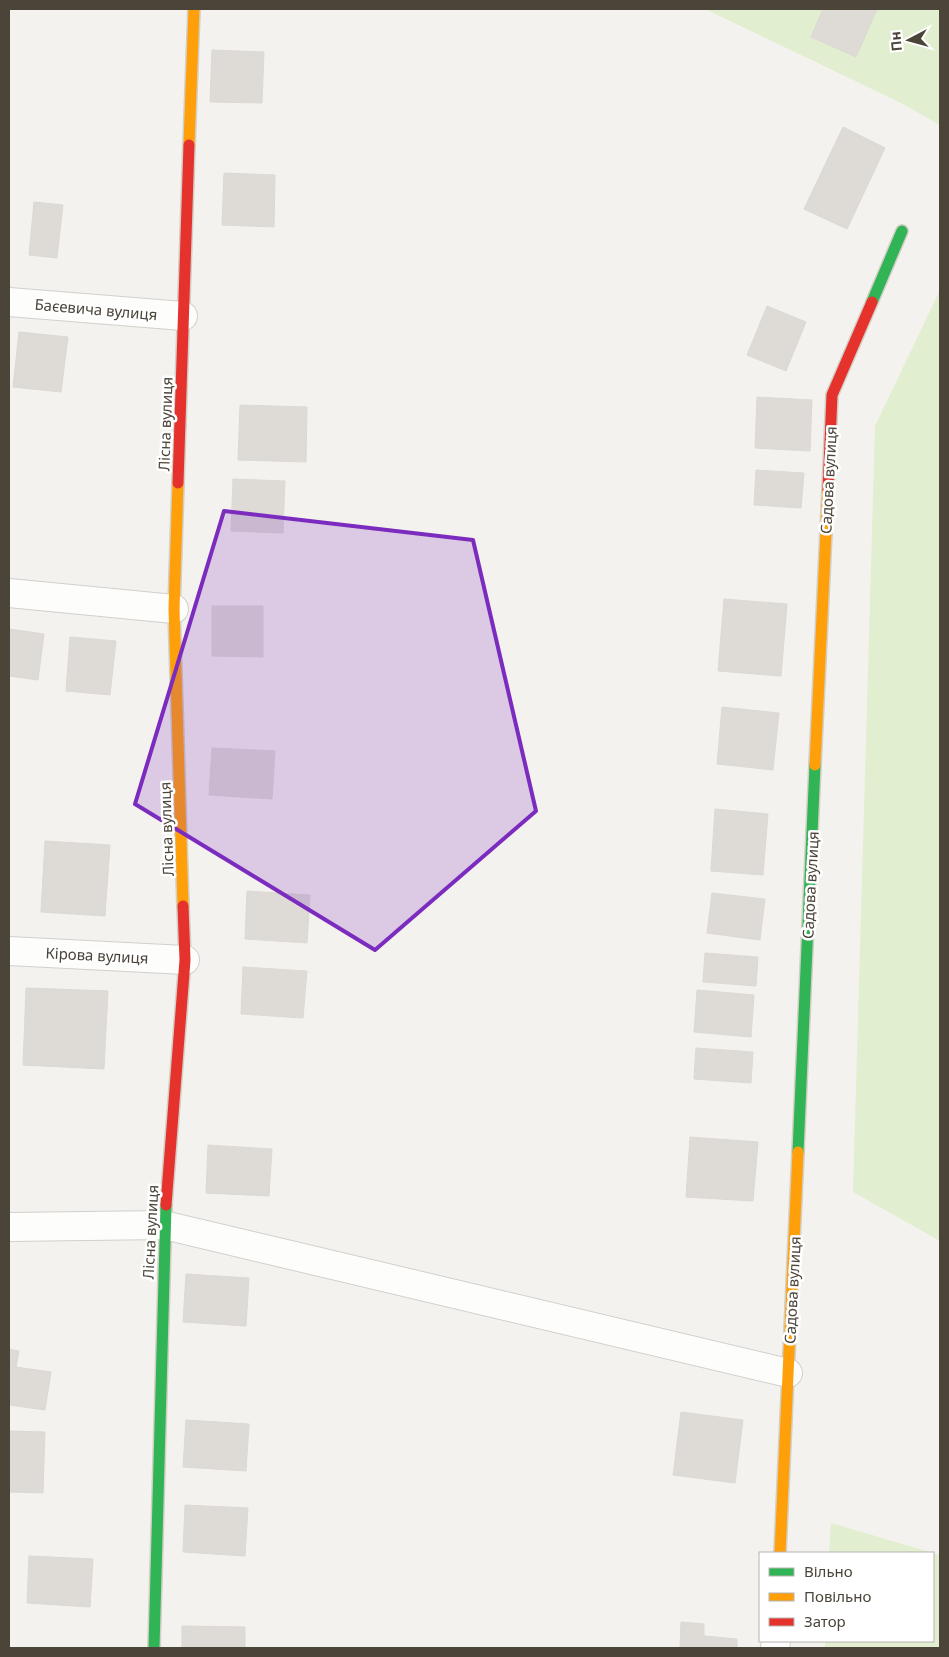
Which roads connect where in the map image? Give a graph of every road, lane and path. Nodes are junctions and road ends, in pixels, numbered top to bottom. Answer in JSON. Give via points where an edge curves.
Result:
{"nodes":[{"id":1,"x":194,"y":9,"type":"edge"},
{"id":2,"x":902,"y":231,"type":"dead end"},
{"id":3,"x":9,"y":302,"type":"edge"},
{"id":4,"x":183,"y":316,"type":"junction"},
{"id":5,"x":9,"y":593,"type":"edge"},
{"id":6,"x":174,"y":609,"type":"junction"},
{"id":7,"x":9,"y":951,"type":"edge"},
{"id":8,"x":185,"y":960,"type":"junction"},
{"id":9,"x":164,"y":1225,"type":"junction"},
{"id":10,"x":9,"y":1227,"type":"edge"},
{"id":11,"x":788,"y":1373,"type":"junction"},
{"id":12,"x":780,"y":1552,"type":"edge"},
{"id":13,"x":154,"y":1648,"type":"edge"}],
"edges":[{"from":1,"to":4,"type":"street","name":"Лісна вулиця"},
{"from":2,"to":11,"type":"street","name":"Садова вулиця","via":[[832,395]]},
{"from":3,"to":4,"type":"street","name":"Баєевича вулиця"},
{"from":4,"to":6,"type":"street","name":"Лісна вулиця"},
{"from":5,"to":6,"type":"street"},
{"from":6,"to":8,"type":"street","name":"Лісна вулиця"},
{"from":7,"to":8,"type":"street","name":"Кірова вулиця"},
{"from":8,"to":9,"type":"street","name":"Лісна вулиця"},
{"from":9,"to":10,"type":"street"},
{"from":9,"to":11,"type":"street"},
{"from":9,"to":13,"type":"street","name":"Лісна вулиця"},
{"from":11,"to":12,"type":"street","name":"Садова вулиця"}]}
